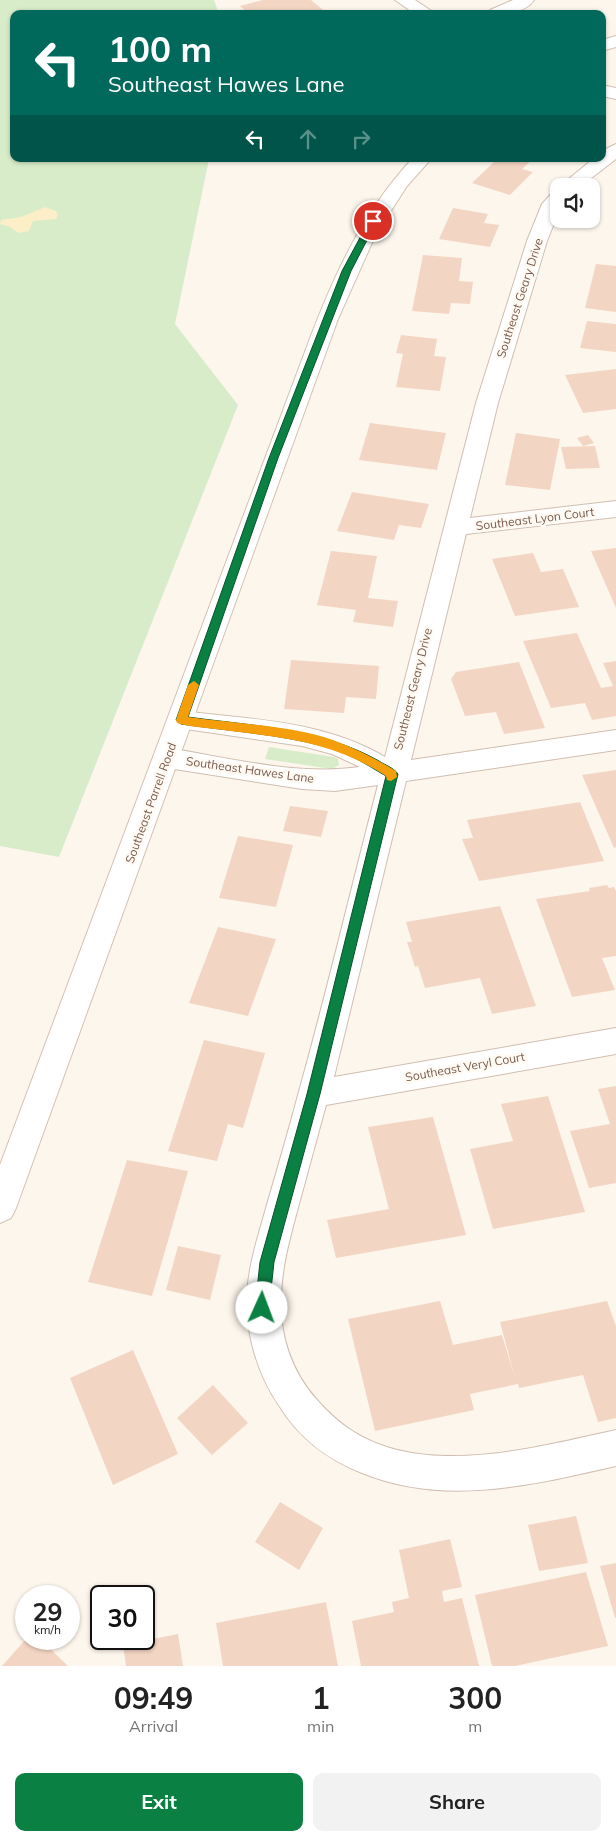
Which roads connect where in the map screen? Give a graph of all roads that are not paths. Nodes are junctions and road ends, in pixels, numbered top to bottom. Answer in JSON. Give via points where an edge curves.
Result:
{"nodes":[{"id":1,"x":403,"y":0,"type":"edge"},
{"id":2,"x":526,"y":0,"type":"edge"},
{"id":3,"x":421,"y":10,"type":"edge"},
{"id":4,"x":505,"y":10,"type":"edge"},
{"id":5,"x":616,"y":150,"type":"edge"},
{"id":6,"x":606,"y":158,"type":"edge"},
{"id":7,"x":419,"y":162,"type":"edge"},
{"id":8,"x":600,"y":162,"type":"edge"},
{"id":9,"x":579,"y":178,"type":"edge"},
{"id":10,"x":550,"y":209,"type":"edge"},
{"id":11,"x":616,"y":509,"type":"edge"},
{"id":12,"x":454,"y":528,"type":"junction"},
{"id":13,"x":181,"y":720,"type":"junction"},
{"id":14,"x":616,"y":740,"type":"edge"},
{"id":15,"x":168,"y":758,"type":"junction"},
{"id":16,"x":392,"y":774,"type":"junction"},
{"id":17,"x":616,"y":1040,"type":"edge"},
{"id":18,"x":314,"y":1094,"type":"junction"},
{"id":19,"x":0,"y":1208,"type":"edge"},
{"id":20,"x":616,"y":1448,"type":"edge"}],
"edges":[{"from":1,"to":3,"type":"street"},
{"from":2,"to":4,"type":"street"},
{"from":5,"to":6,"type":"street"},
{"from":7,"to":13,"type":"street","name":"Southeast Parrell Road","via":[[403,178],[373,221],[346,271],[274,458]]},
{"from":8,"to":9,"type":"street"},
{"from":10,"to":12,"type":"street","name":"Southeast Geary Drive","via":[[487,403]]},
{"from":11,"to":12,"type":"street","name":"Southeast Lyon Court"},
{"from":12,"to":16,"type":"street","name":"Southeast Geary Drive"},
{"from":13,"to":15,"type":"street","name":"Southeast Parrell Road"},
{"from":13,"to":16,"type":"street","via":[[330,743]]},
{"from":14,"to":16,"type":"street","name":"Southeast Hawes Lane"},
{"from":15,"to":16,"type":"street","name":"Southeast Hawes Lane","via":[[302,780],[335,781]]},
{"from":15,"to":19,"type":"street","name":"Southeast Parrell Road"},
{"from":16,"to":18,"type":"street","name":"Southeast Geary Drive"},
{"from":17,"to":18,"type":"street","name":"Southeast Veryl Court"},
{"from":18,"to":20,"type":"street","name":"Southeast Geary Drive","via":[[262,1290],[267,1343],[284,1386],[304,1412],[351,1451],[389,1465],[424,1471],[458,1474],[503,1470]]}]}
